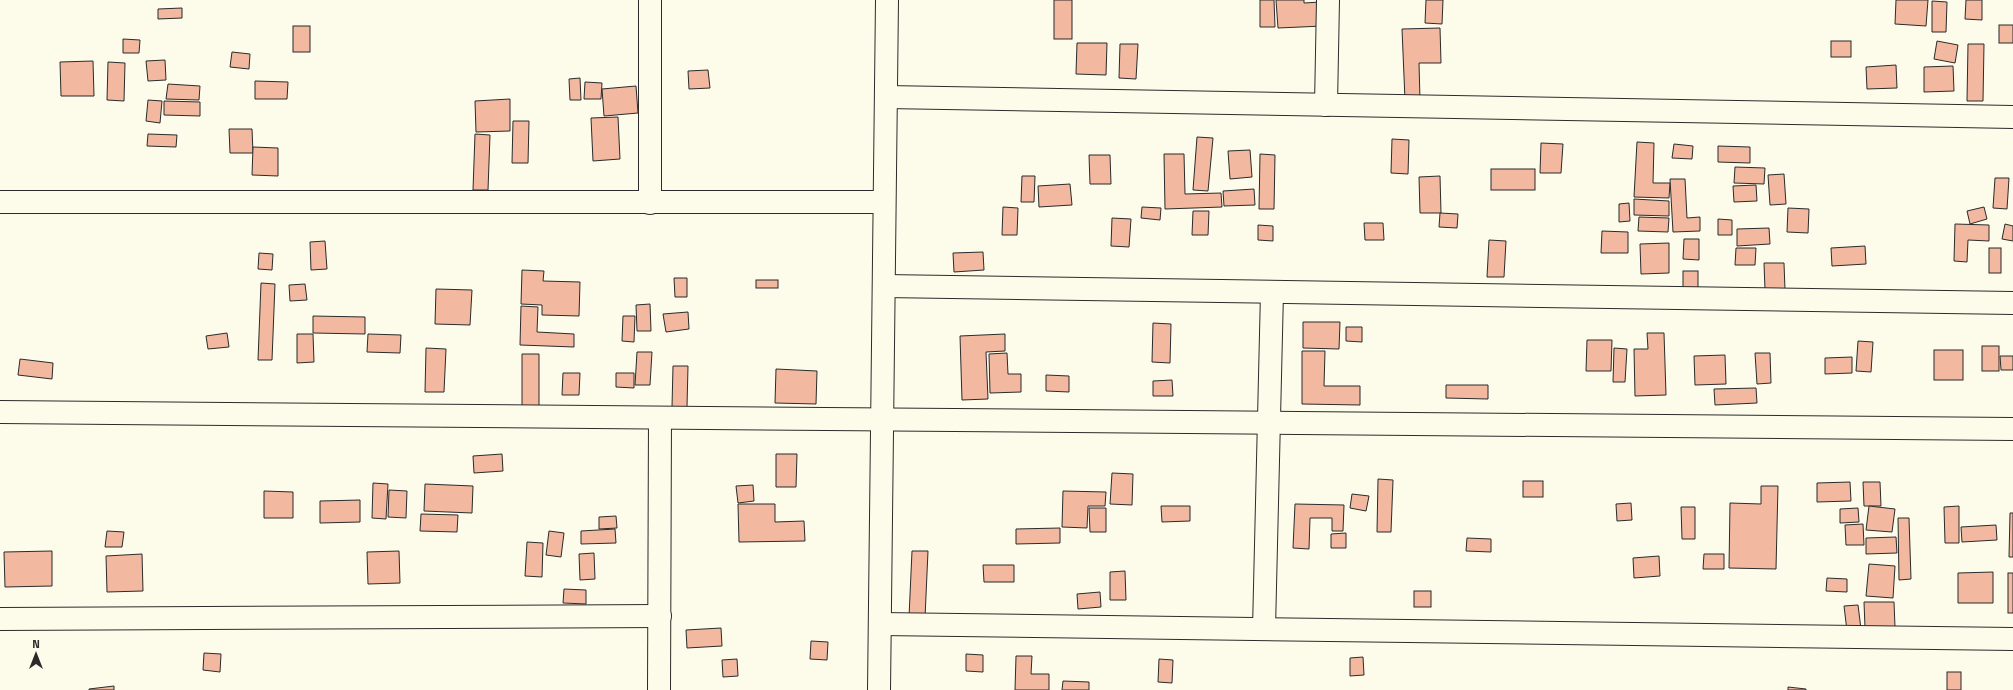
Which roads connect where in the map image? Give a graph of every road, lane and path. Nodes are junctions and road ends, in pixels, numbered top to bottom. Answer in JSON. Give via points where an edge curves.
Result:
{"nodes":[{"id":1,"x":650,"y":0,"type":"edge"},
{"id":2,"x":886,"y":0,"type":"edge"},
{"id":3,"x":1328,"y":0,"type":"edge"},
{"id":4,"x":886,"y":97,"type":"junction"},
{"id":5,"x":1326,"y":105,"type":"junction"},
{"id":6,"x":2013,"y":117,"type":"edge"},
{"id":7,"x":0,"y":202,"type":"edge"},
{"id":8,"x":884,"y":202,"type":"junction"},
{"id":9,"x":650,"y":203,"type":"junction"},
{"id":10,"x":884,"y":286,"type":"junction"},
{"id":11,"x":1272,"y":292,"type":"junction"},
{"id":12,"x":2013,"y":303,"type":"edge"},
{"id":13,"x":0,"y":412,"type":"edge"},
{"id":14,"x":660,"y":418,"type":"junction"},
{"id":15,"x":882,"y":420,"type":"junction"},
{"id":16,"x":1269,"y":423,"type":"junction"},
{"id":17,"x":2013,"y":429,"type":"edge"},
{"id":18,"x":660,"y":616,"type":"junction"},
{"id":19,"x":0,"y":619,"type":"edge"},
{"id":20,"x":880,"y":624,"type":"junction"},
{"id":21,"x":1264,"y":629,"type":"junction"},
{"id":22,"x":2013,"y":639,"type":"edge"},
{"id":23,"x":659,"y":690,"type":"edge"},
{"id":24,"x":879,"y":690,"type":"edge"}],
"edges":[{"from":1,"to":9,"type":"street"},
{"from":2,"to":4,"type":"street"},
{"from":3,"to":5,"type":"street"},
{"from":4,"to":5,"type":"street"},
{"from":4,"to":8,"type":"street"},
{"from":5,"to":6,"type":"street"},
{"from":7,"to":9,"type":"street"},
{"from":8,"to":9,"type":"street"},
{"from":8,"to":10,"type":"street"},
{"from":10,"to":11,"type":"street"},
{"from":10,"to":15,"type":"street"},
{"from":11,"to":12,"type":"street"},
{"from":11,"to":16,"type":"street"},
{"from":13,"to":14,"type":"street"},
{"from":14,"to":15,"type":"street"},
{"from":14,"to":18,"type":"street"},
{"from":15,"to":16,"type":"street"},
{"from":15,"to":20,"type":"street"},
{"from":16,"to":17,"type":"street"},
{"from":16,"to":21,"type":"street"},
{"from":18,"to":19,"type":"street"},
{"from":18,"to":23,"type":"street"},
{"from":20,"to":21,"type":"street"},
{"from":20,"to":24,"type":"street"},
{"from":21,"to":22,"type":"street"}]}
